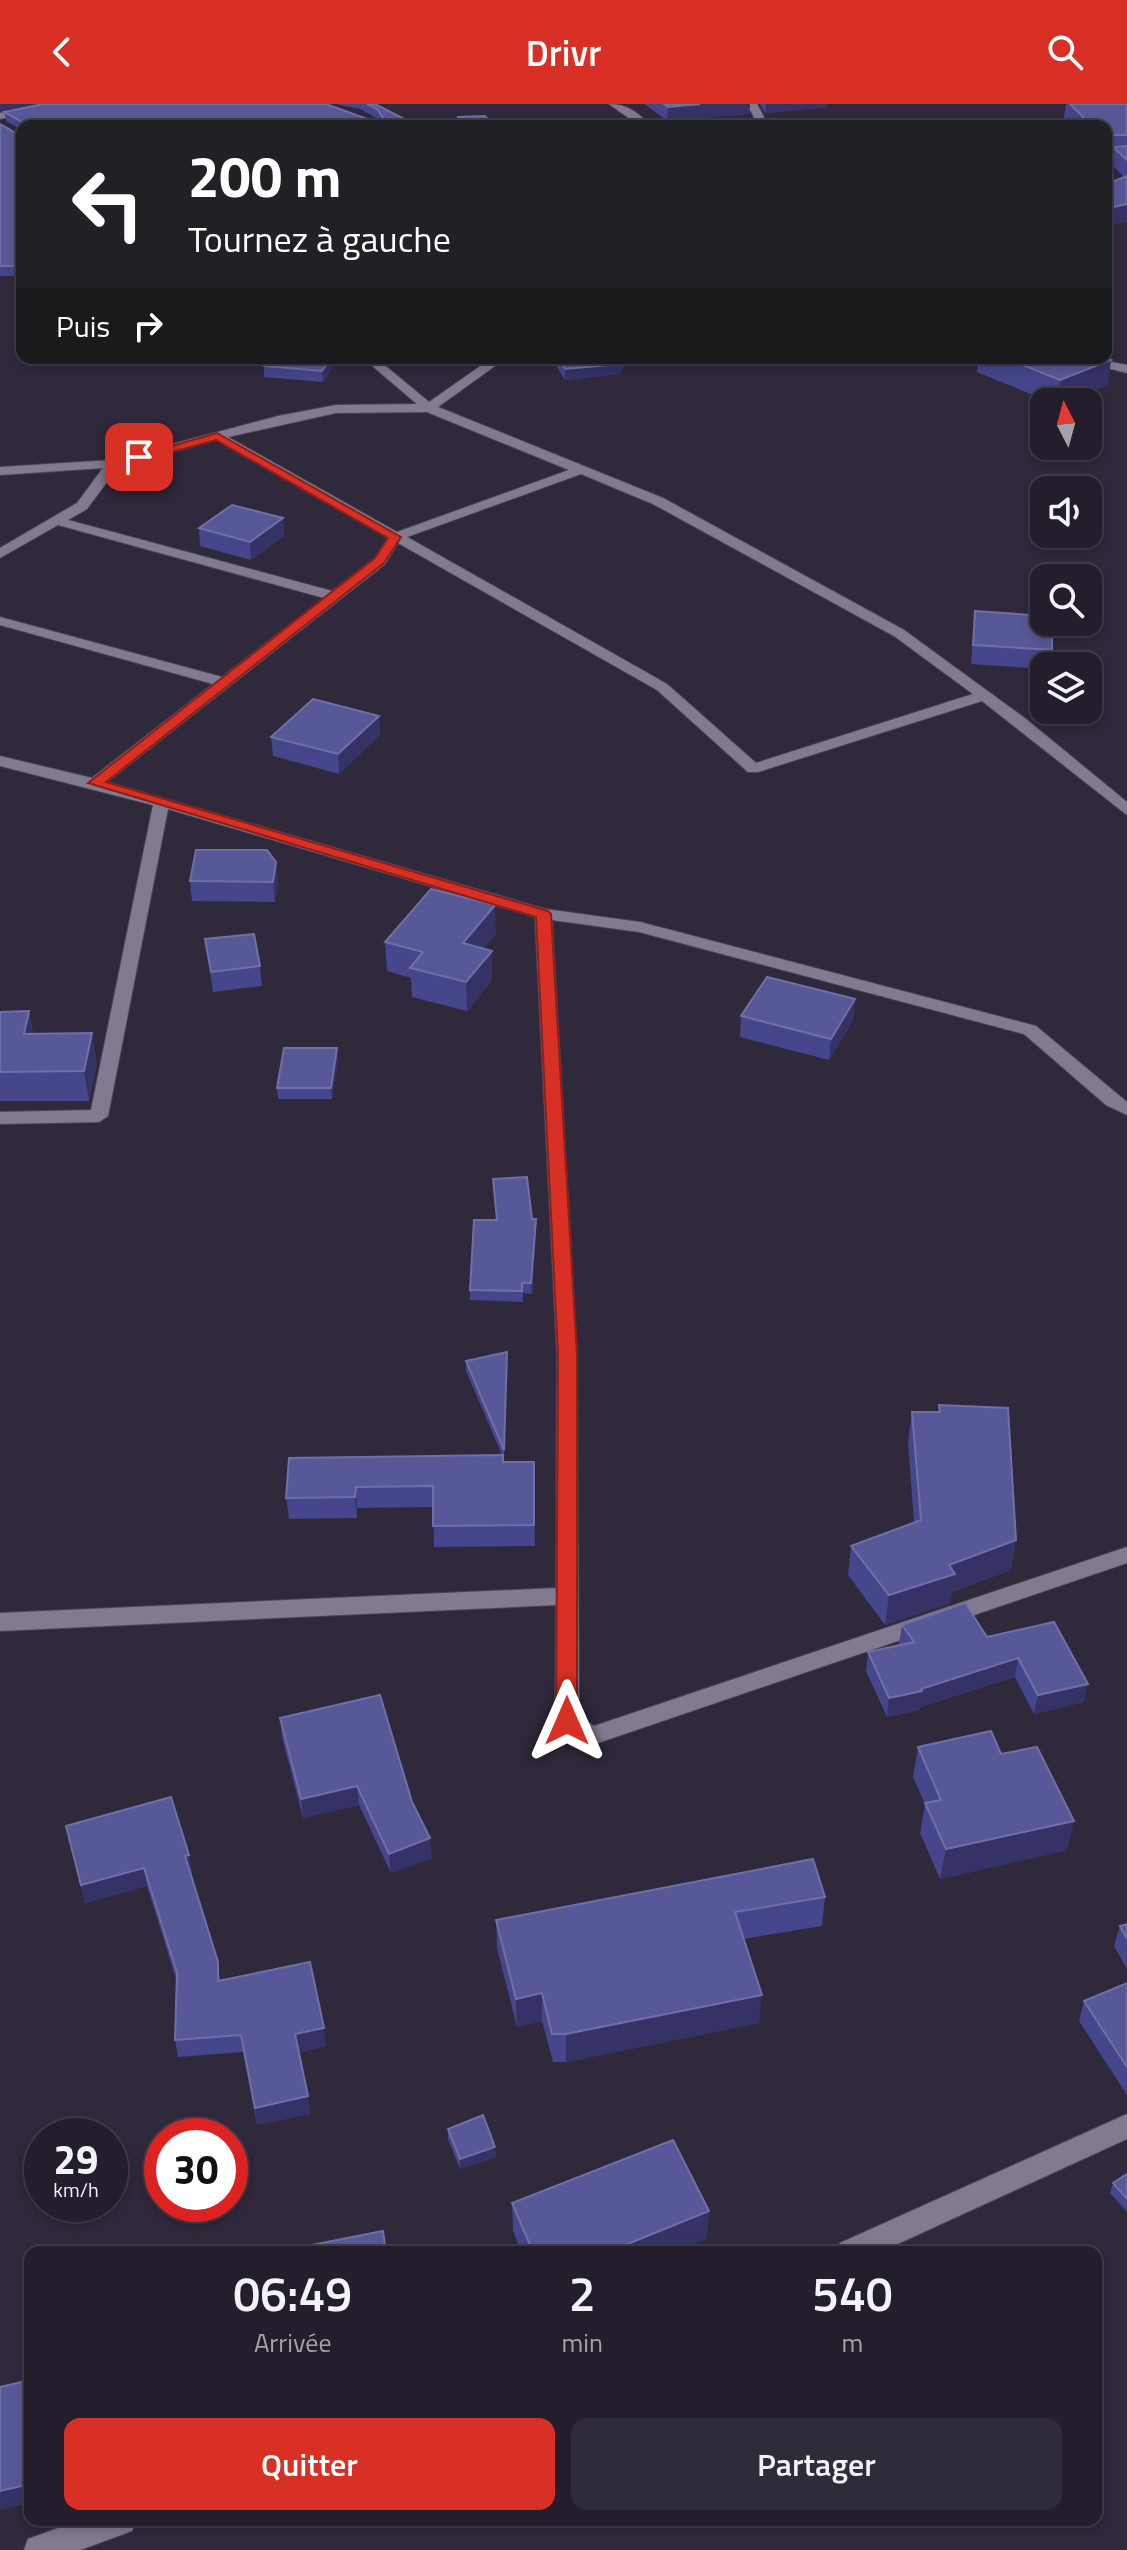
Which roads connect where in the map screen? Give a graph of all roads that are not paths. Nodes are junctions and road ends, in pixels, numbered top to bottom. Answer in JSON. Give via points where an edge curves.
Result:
{"nodes":[{"id":1,"x":69,"y":104,"type":"edge"},
{"id":2,"x":614,"y":104,"type":"edge"},
{"id":3,"x":0,"y":116,"type":"edge"},
{"id":4,"x":640,"y":120,"type":"edge"},
{"id":5,"x":376,"y":364,"type":"edge"},
{"id":6,"x":491,"y":364,"type":"edge"},
{"id":7,"x":1103,"y":364,"type":"edge"},
{"id":8,"x":1127,"y":369,"type":"edge"},
{"id":9,"x":429,"y":408,"type":"junction"},
{"id":10,"x":217,"y":436,"type":"junction"},
{"id":11,"x":113,"y":464,"type":"junction"},
{"id":12,"x":580,"y":470,"type":"junction"},
{"id":13,"x":0,"y":471,"type":"edge"},
{"id":14,"x":57,"y":521,"type":"junction"},
{"id":15,"x":395,"y":537,"type":"junction"},
{"id":16,"x":0,"y":554,"type":"edge"},
{"id":17,"x":334,"y":596,"type":"junction"},
{"id":18,"x":0,"y":621,"type":"edge"},
{"id":19,"x":224,"y":682,"type":"junction"},
{"id":20,"x":985,"y":695,"type":"junction"},
{"id":21,"x":0,"y":761,"type":"edge"},
{"id":22,"x":95,"y":783,"type":"junction"},
{"id":23,"x":161,"y":804,"type":"junction"},
{"id":24,"x":1127,"y":810,"type":"edge"},
{"id":25,"x":543,"y":914,"type":"junction"},
{"id":26,"x":1127,"y":1109,"type":"edge"},
{"id":27,"x":0,"y":1118,"type":"edge"},
{"id":28,"x":1127,"y":1555,"type":"edge"},
{"id":29,"x":567,"y":1596,"type":"junction"},
{"id":30,"x":0,"y":1622,"type":"edge"},
{"id":31,"x":1127,"y":2126,"type":"edge"},
{"id":32,"x":863,"y":2246,"type":"edge"},
{"id":33,"x":105,"y":2526,"type":"edge"},
{"id":34,"x":39,"y":2550,"type":"edge"}],
"edges":[{"from":1,"to":3,"type":"street"},
{"from":2,"to":4,"type":"street"},
{"from":5,"to":9,"type":"street"},
{"from":6,"to":9,"type":"street"},
{"from":7,"to":8,"type":"street"},
{"from":9,"to":10,"type":"street","via":[[336,409]]},
{"from":9,"to":12,"type":"street"},
{"from":10,"to":11,"type":"street"},
{"from":10,"to":15,"type":"street"},
{"from":11,"to":13,"type":"street"},
{"from":11,"to":14,"type":"street","via":[[82,506]]},
{"from":12,"to":15,"type":"street"},
{"from":12,"to":20,"type":"street","via":[[658,501],[827,592],[899,633]]},
{"from":14,"to":16,"type":"street"},
{"from":14,"to":17,"type":"street"},
{"from":15,"to":17,"type":"street","via":[[380,561]]},
{"from":15,"to":20,"type":"street","via":[[662,687],[753,769]]},
{"from":17,"to":19,"type":"street"},
{"from":18,"to":19,"type":"street"},
{"from":19,"to":22,"type":"street"},
{"from":20,"to":24,"type":"street"},
{"from":21,"to":22,"type":"street"},
{"from":22,"to":23,"type":"street"},
{"from":23,"to":25,"type":"street"},
{"from":23,"to":27,"type":"street","via":[[99,1116]]},
{"from":25,"to":26,"type":"street","via":[[640,927],[1030,1030]]},
{"from":25,"to":29,"type":"street","via":[[567,1354]]},
{"from":28,"to":29,"type":"street","via":[[592,1736],[567,1721]]},
{"from":29,"to":30,"type":"street"},
{"from":31,"to":32,"type":"street"},
{"from":33,"to":34,"type":"street"}]}
